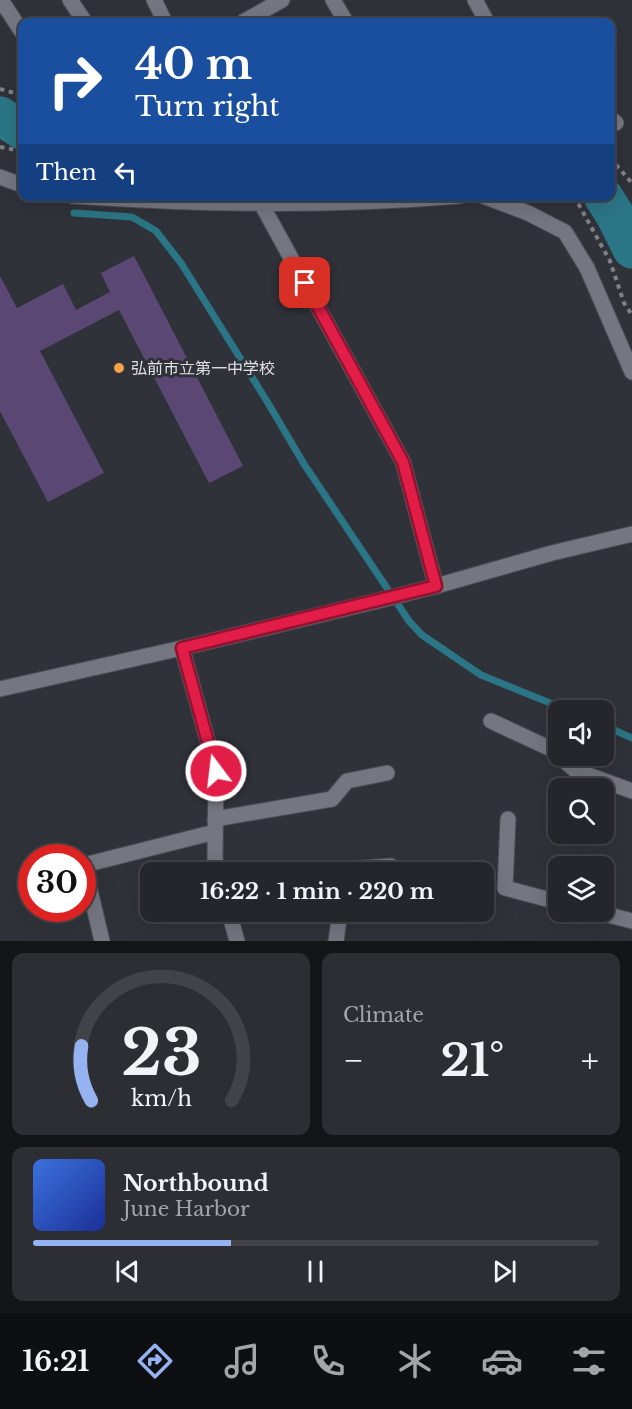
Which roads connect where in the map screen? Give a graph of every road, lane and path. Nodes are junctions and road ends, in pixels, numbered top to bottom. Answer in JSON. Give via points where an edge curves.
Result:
{"nodes":[{"id":1,"x":1,"y":0,"type":"edge"},
{"id":2,"x":70,"y":0,"type":"edge"},
{"id":3,"x":154,"y":0,"type":"edge"},
{"id":4,"x":282,"y":0,"type":"edge"},
{"id":5,"x":333,"y":0,"type":"edge"},
{"id":6,"x":475,"y":0,"type":"edge"},
{"id":7,"x":82,"y":18,"type":"edge"},
{"id":8,"x":163,"y":18,"type":"edge"},
{"id":9,"x":250,"y":18,"type":"edge"},
{"id":10,"x":344,"y":18,"type":"edge"},
{"id":11,"x":485,"y":18,"type":"edge"},
{"id":12,"x":18,"y":26,"type":"edge"},
{"id":13,"x":0,"y":89,"type":"edge"},
{"id":14,"x":18,"y":94,"type":"edge"},
{"id":15,"x":0,"y":147,"type":"edge"},
{"id":16,"x":18,"y":150,"type":"edge"},
{"id":17,"x":615,"y":164,"type":"edge"},
{"id":18,"x":0,"y":177,"type":"edge"},
{"id":19,"x":632,"y":183,"type":"edge"},
{"id":20,"x":18,"y":184,"type":"edge"},
{"id":21,"x":142,"y":201,"type":"edge"},
{"id":22,"x":208,"y":201,"type":"edge"},
{"id":23,"x":260,"y":201,"type":"edge"},
{"id":24,"x":496,"y":201,"type":"edge"},
{"id":25,"x":577,"y":201,"type":"edge"},
{"id":26,"x":632,"y":315,"type":"edge"},
{"id":27,"x":632,"y":372,"type":"edge"},
{"id":28,"x":632,"y":534,"type":"edge"},
{"id":29,"x":436,"y":586,"type":"junction"},
{"id":30,"x":182,"y":648,"type":"junction"},
{"id":31,"x":0,"y":689,"type":"edge"},
{"id":32,"x":491,"y":722,"type":"dead end"},
{"id":33,"x":548,"y":748,"type":"edge"},
{"id":34,"x":569,"y":766,"type":"edge"},
{"id":35,"x":387,"y":773,"type":"dead end"},
{"id":36,"x":632,"y":792,"type":"edge"},
{"id":37,"x":508,"y":819,"type":"dead end"},
{"id":38,"x":215,"y":825,"type":"junction"},
{"id":39,"x":216,"y":862,"type":"edge"},
{"id":40,"x":548,"y":899,"type":"edge"},
{"id":41,"x":614,"y":916,"type":"edge"},
{"id":42,"x":632,"y":921,"type":"edge"},
{"id":43,"x":232,"y":922,"type":"edge"},
{"id":44,"x":339,"y":922,"type":"edge"},
{"id":45,"x":102,"y":941,"type":"edge"},
{"id":46,"x":237,"y":941,"type":"edge"},
{"id":47,"x":336,"y":941,"type":"edge"}],
"edges":[{"from":1,"to":12,"type":"street"},
{"from":2,"to":7,"type":"street"},
{"from":3,"to":8,"type":"street"},
{"from":4,"to":9,"type":"street"},
{"from":5,"to":10,"type":"street"},
{"from":6,"to":11,"type":"street"},
{"from":13,"to":14,"type":"path"},
{"from":15,"to":16,"type":"path"},
{"from":17,"to":19,"type":"path"},
{"from":18,"to":20,"type":"street"},
{"from":21,"to":22,"type":"street"},
{"from":23,"to":29,"type":"street","via":[[403,462]]},
{"from":24,"to":27,"type":"street","via":[[565,232],[587,268]]},
{"from":25,"to":26,"type":"path","via":[[610,261]]},
{"from":28,"to":29,"type":"street"},
{"from":29,"to":30,"type":"street"},
{"from":30,"to":31,"type":"street"},
{"from":30,"to":38,"type":"street","via":[[216,771]]},
{"from":32,"to":33,"type":"street"},
{"from":34,"to":36,"type":"street"},
{"from":35,"to":38,"type":"street","via":[[347,781],[332,799]]},
{"from":37,"to":40,"type":"street","via":[[504,888]]},
{"from":38,"to":39,"type":"street"},
{"from":38,"to":45,"type":"street","via":[[84,865]]},
{"from":41,"to":42,"type":"street"},
{"from":43,"to":46,"type":"street"},
{"from":44,"to":47,"type":"street"}]}
